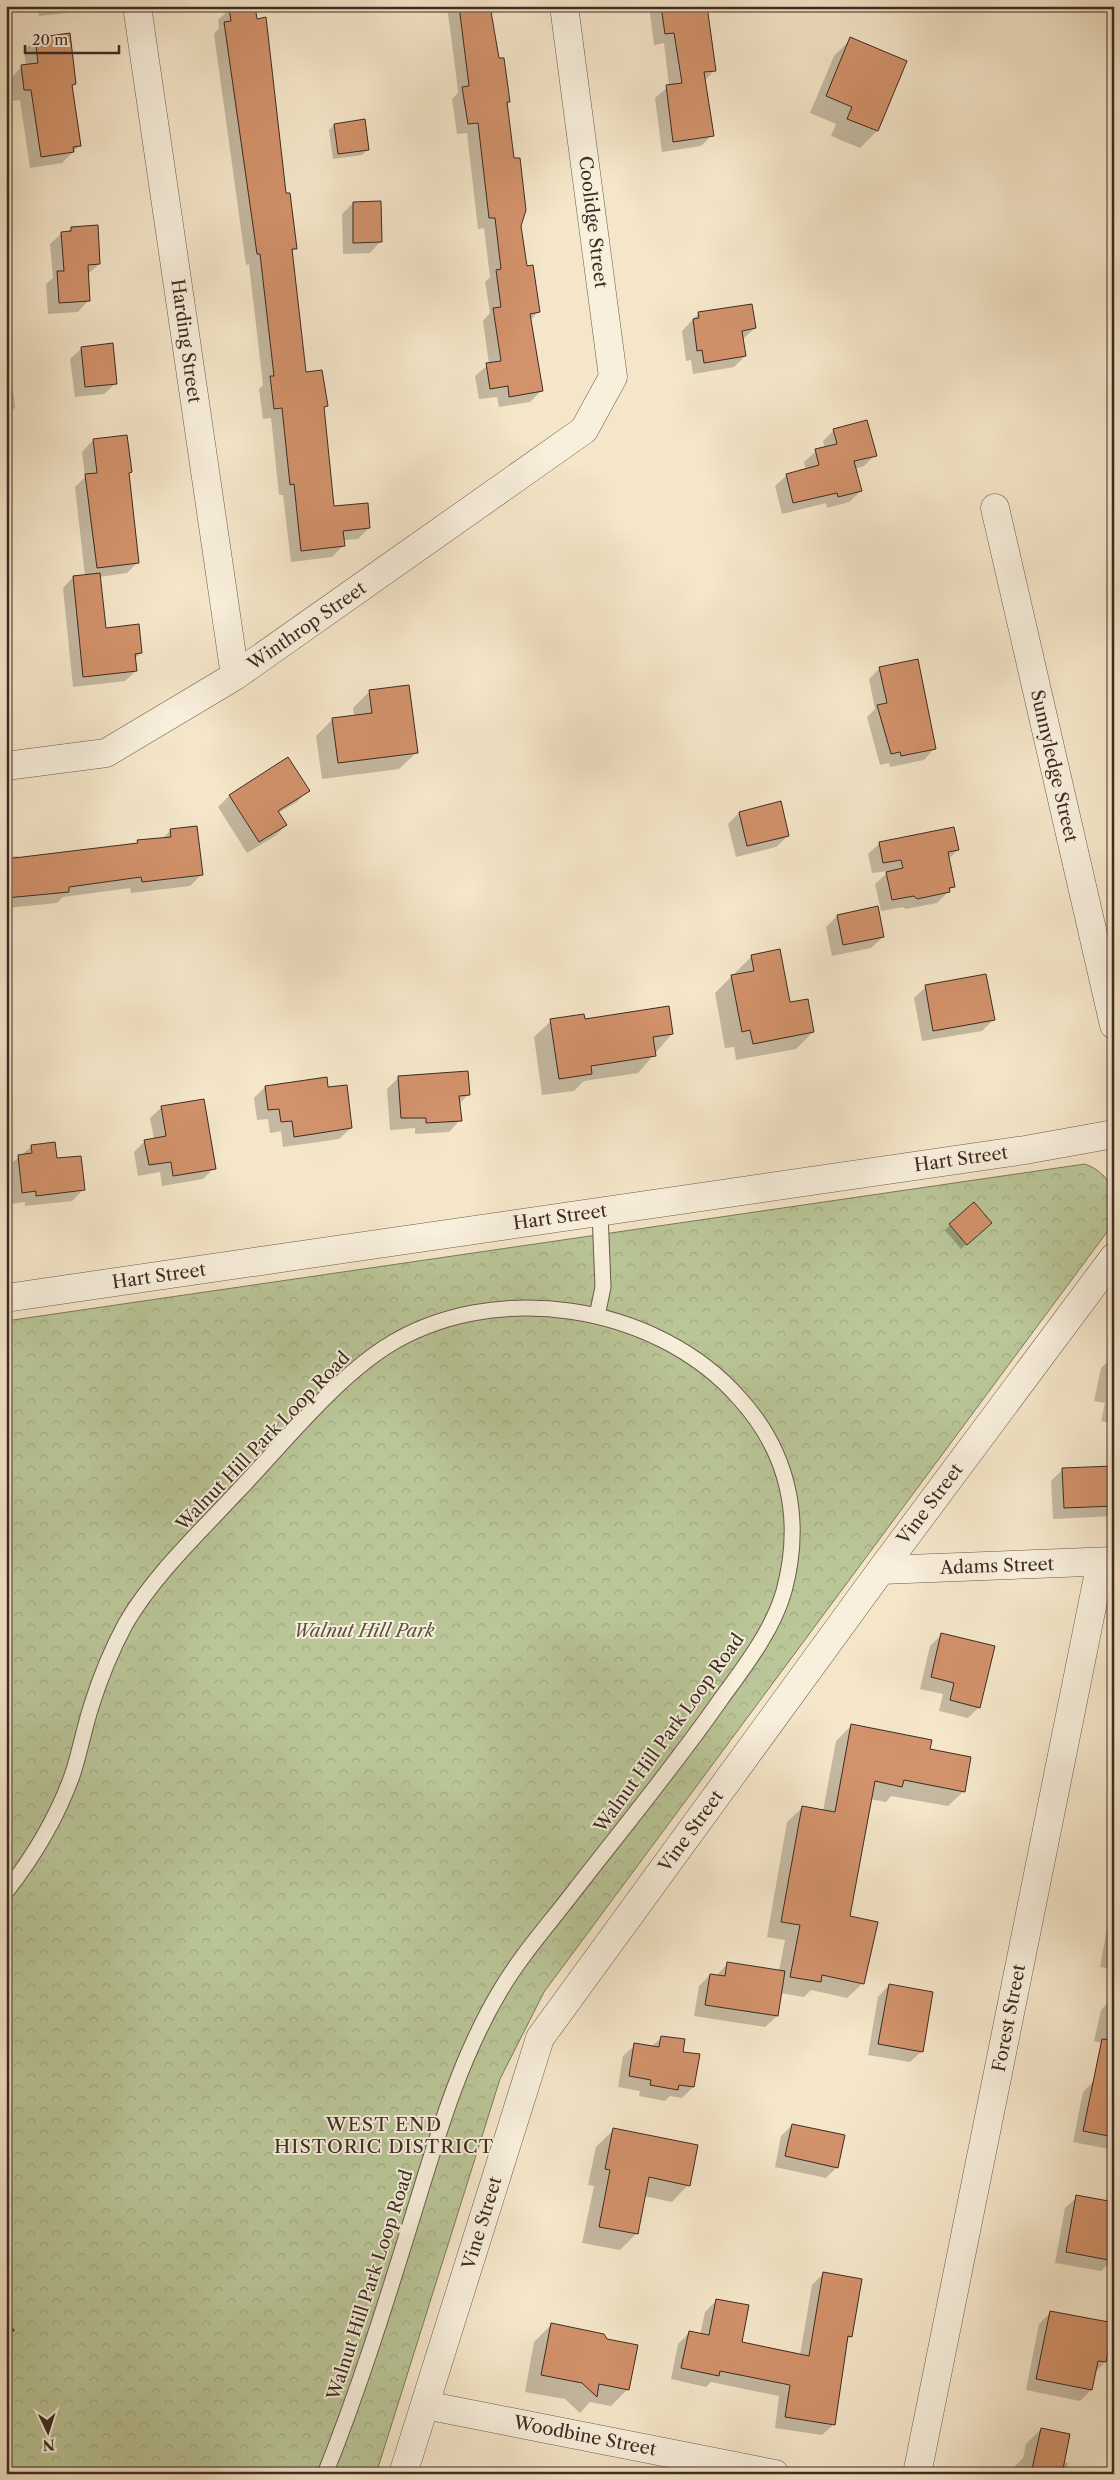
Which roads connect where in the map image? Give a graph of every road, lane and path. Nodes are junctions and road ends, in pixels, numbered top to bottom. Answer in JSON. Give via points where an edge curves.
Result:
{"nodes":[{"id":1,"x":137,"y":6,"type":"edge"},
{"id":2,"x":564,"y":6,"type":"edge"},
{"id":3,"x":584,"y":430,"type":"joint"},
{"id":4,"x":995,"y":508,"type":"dead end"},
{"id":5,"x":235,"y":676,"type":"junction"},
{"id":6,"x":6,"y":766,"type":"edge"},
{"id":7,"x":1114,"y":1025,"type":"edge"},
{"id":8,"x":1114,"y":1134,"type":"edge"},
{"id":9,"x":600,"y":1212,"type":"junction"},
{"id":10,"x":1114,"y":1257,"type":"edge"},
{"id":11,"x":6,"y":1298,"type":"edge"},
{"id":12,"x":597,"y":1316,"type":"junction"},
{"id":13,"x":1107,"y":1561,"type":"edge"},
{"id":14,"x":880,"y":1570,"type":"junction"},
{"id":15,"x":6,"y":1892,"type":"edge"},
{"id":16,"x":6,"y":2325,"type":"edge"},
{"id":17,"x":14,"y":2331,"type":"dead end"},
{"id":18,"x":425,"y":2405,"type":"junction"},
{"id":19,"x":325,"y":2474,"type":"edge"},
{"id":20,"x":403,"y":2474,"type":"edge"},
{"id":21,"x":775,"y":2474,"type":"edge"},
{"id":22,"x":917,"y":2474,"type":"edge"}],
"edges":[{"from":1,"to":5,"type":"street","name":"Harding Street"},
{"from":2,"to":3,"type":"street","name":"Coolidge Street","via":[[613,377]]},
{"from":3,"to":5,"type":"street","name":"Winthrop Street"},
{"from":4,"to":7,"type":"street","name":"Sunnyledge Street"},
{"from":5,"to":6,"type":"street","name":"Winthrop Street","via":[[106,754]]},
{"from":8,"to":9,"type":"street","name":"Hart Street"},
{"from":9,"to":11,"type":"street","name":"Hart Street"},
{"from":9,"to":12,"type":"lane","via":[[603,1287]]},
{"from":10,"to":14,"type":"street","name":"Vine Street"},
{"from":12,"to":15,"type":"lane","name":"Walnut Hill Park Loop Road","via":[[528,1307],[484,1311],[455,1318],[412,1333],[388,1346],[335,1391],[172,1563],[130,1616],[97,1688],[64,1797],[42,1838]]},
{"from":12,"to":19,"type":"lane","name":"Walnut Hill Park Loop Road","via":[[647,1334],[697,1360],[732,1390],[759,1422],[778,1456],[788,1488],[791,1544],[784,1589],[774,1618],[731,1685],[516,1966],[484,2021],[445,2115],[366,2362]]},
{"from":13,"to":14,"type":"street","name":"Adams Street"},
{"from":13,"to":22,"type":"street","name":"Forest Street"},
{"from":14,"to":18,"type":"street","name":"Vine Street","via":[[540,2038]]},
{"from":16,"to":17,"type":"path"},
{"from":18,"to":20,"type":"street","name":"Vine Street"},
{"from":18,"to":21,"type":"street","name":"Woodbine Street"}]}
